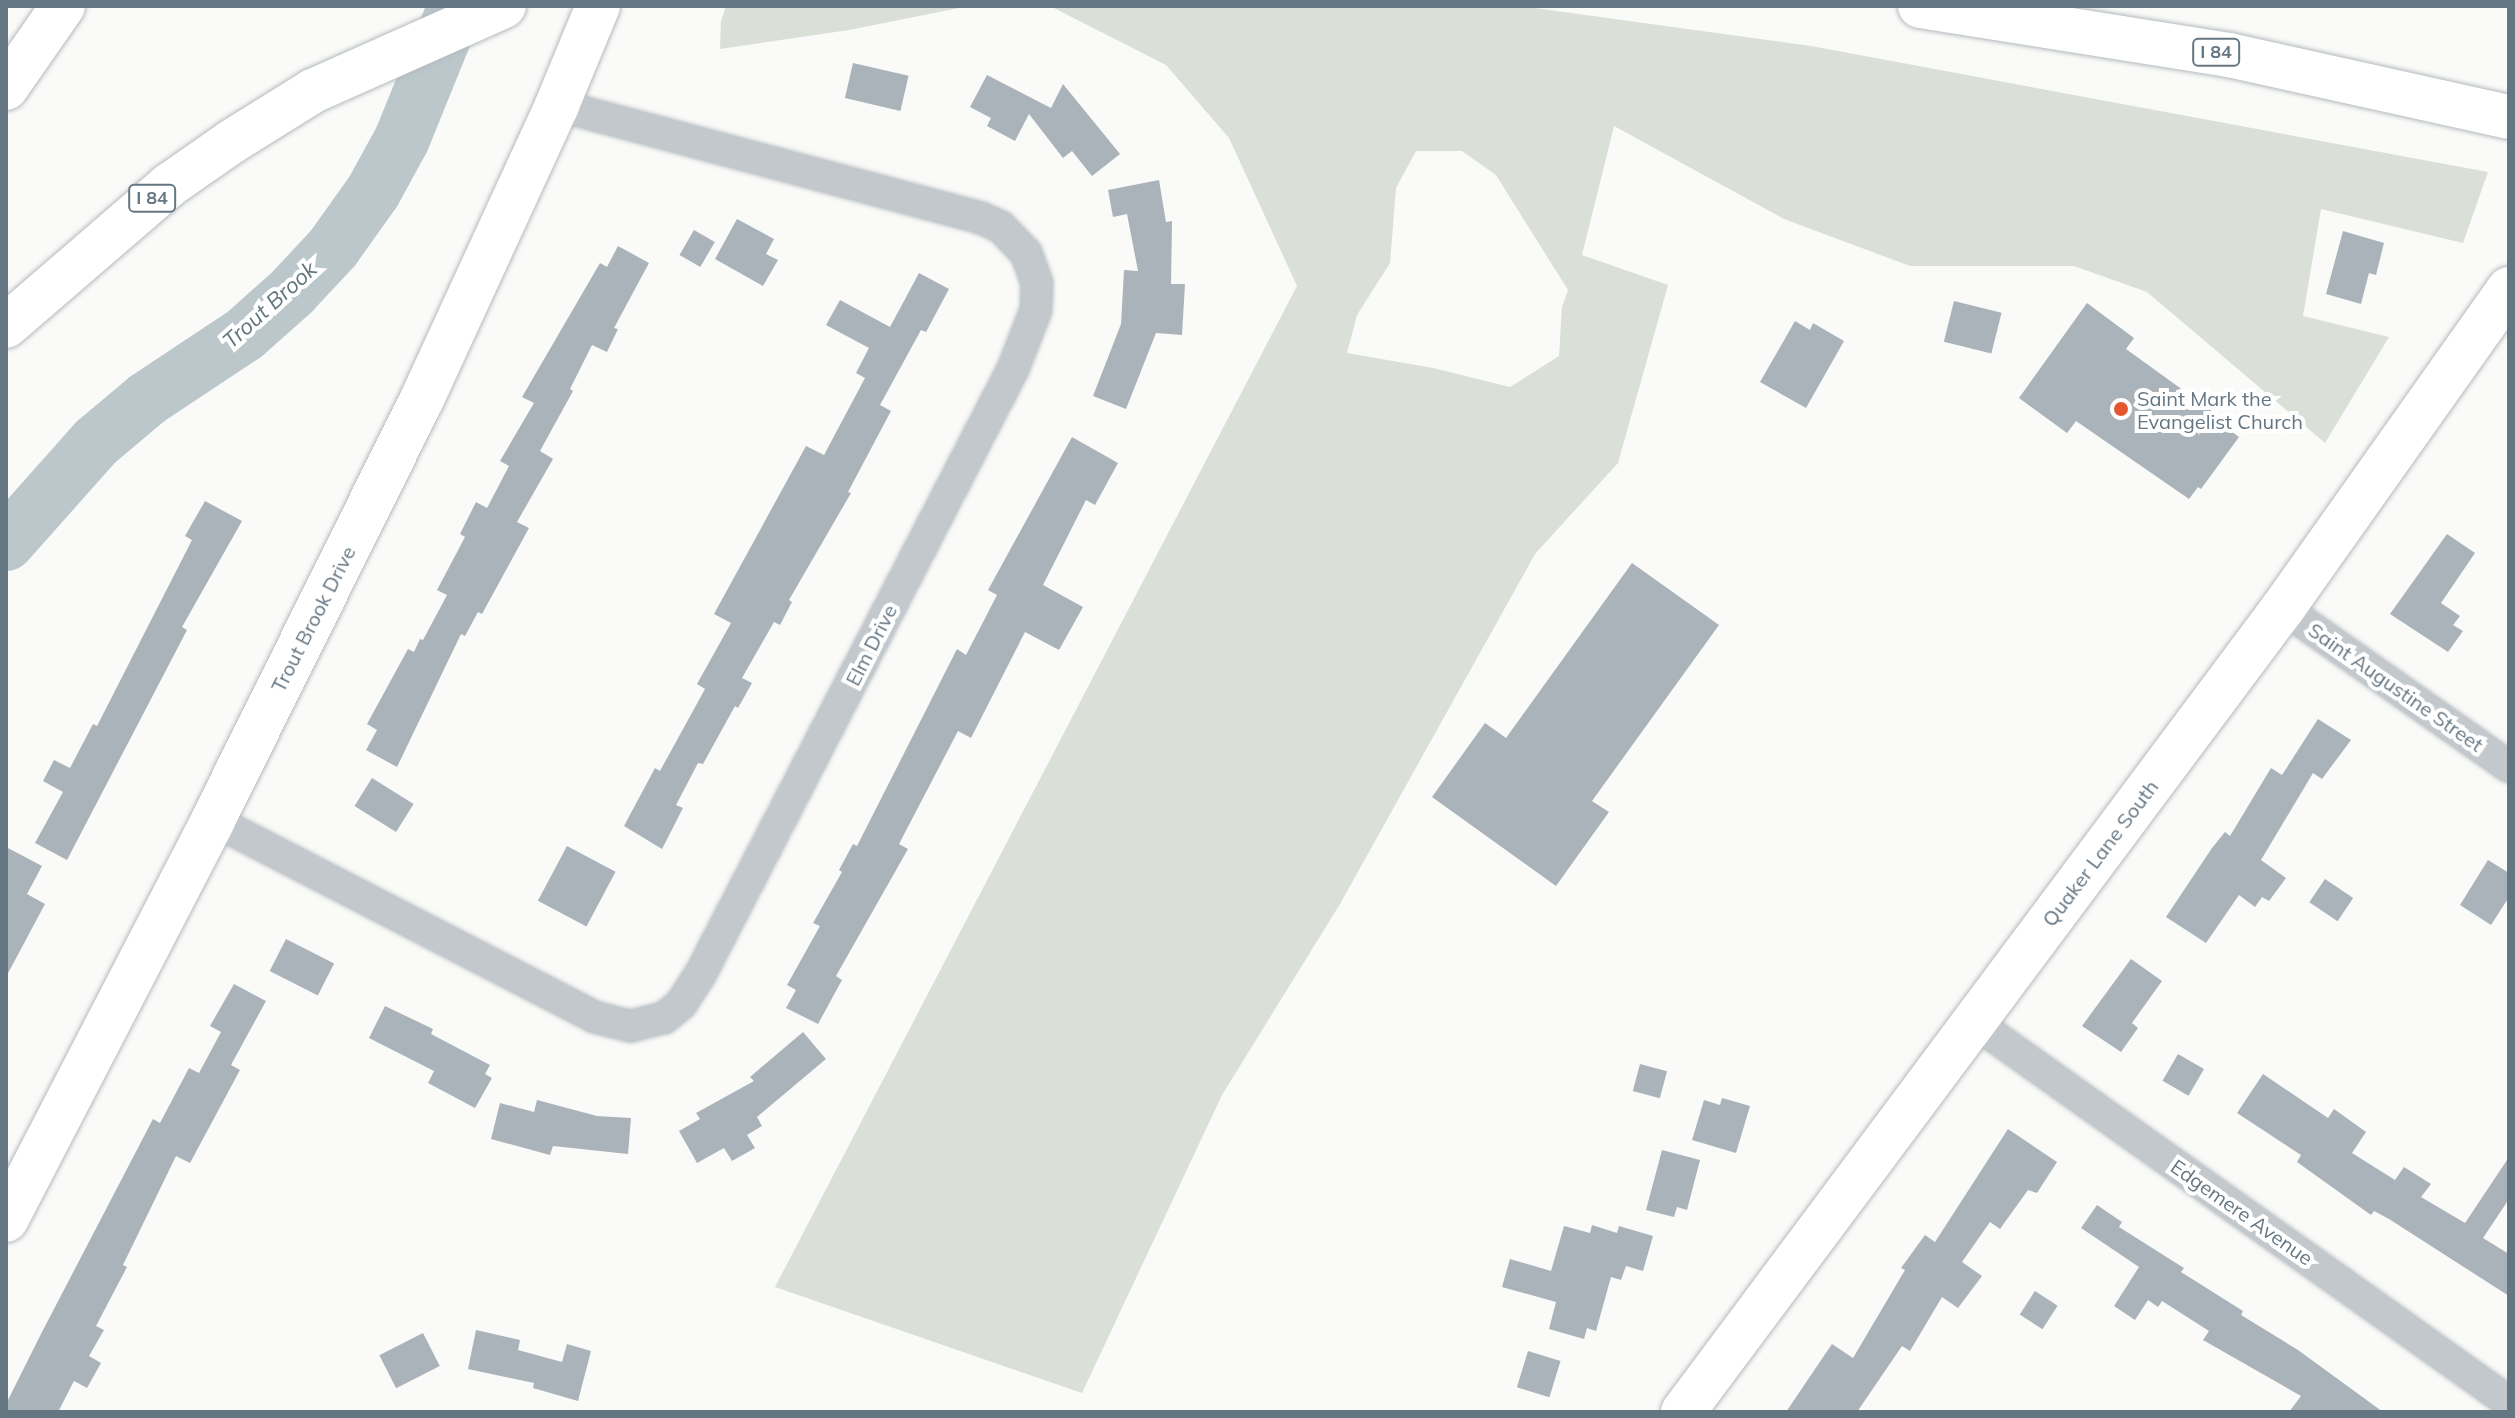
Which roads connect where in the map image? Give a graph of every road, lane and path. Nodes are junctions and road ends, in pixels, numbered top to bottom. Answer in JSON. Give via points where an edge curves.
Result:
{"nodes":[{"id":1,"x":63,"y":6,"type":"edge"},
{"id":2,"x":504,"y":6,"type":"edge"},
{"id":3,"x":598,"y":6,"type":"edge"},
{"id":4,"x":1920,"y":6,"type":"edge"},
{"id":5,"x":6,"y":88,"type":"edge"},
{"id":6,"x":557,"y":105,"type":"junction"},
{"id":7,"x":2509,"y":117,"type":"edge"},
{"id":8,"x":2509,"y":289,"type":"edge"},
{"id":9,"x":6,"y":326,"type":"edge"},
{"id":10,"x":2283,"y":608,"type":"junction"},
{"id":11,"x":2509,"y":767,"type":"edge"},
{"id":12,"x":213,"y":820,"type":"junction"},
{"id":13,"x":1974,"y":1022,"type":"junction"},
{"id":14,"x":6,"y":1220,"type":"edge"},
{"id":15,"x":2509,"y":1402,"type":"edge"},
{"id":16,"x":1683,"y":1412,"type":"edge"}],
"edges":[{"from":1,"to":5,"type":"main road"},
{"from":2,"to":9,"type":"main road","number":"I 84","via":[[313,91],[168,186]]},
{"from":3,"to":6,"type":"main road","name":"Trout Brook Drive"},
{"from":4,"to":7,"type":"main road","number":"I 84","via":[[2229,55]]},
{"from":6,"to":12,"type":"main road","name":"Trout Brook Drive","via":[[415,413]]},
{"from":6,"to":12,"type":"street","name":"Elm Drive","via":[[1001,227],[1026,253],[1037,283],[1036,310],[1013,369],[701,973],[681,1004],[664,1018],[631,1026],[594,1017]]},
{"from":8,"to":10,"type":"main road","name":"Quaker Lane South"},
{"from":10,"to":11,"type":"street","name":"Saint Augustine Street"},
{"from":10,"to":13,"type":"main road","name":"Quaker Lane South"},
{"from":12,"to":14,"type":"main road","name":"Trout Brook Drive"},
{"from":13,"to":15,"type":"street","name":"Edgemere Avenue"},
{"from":13,"to":16,"type":"main road","name":"Quaker Lane South"}]}
